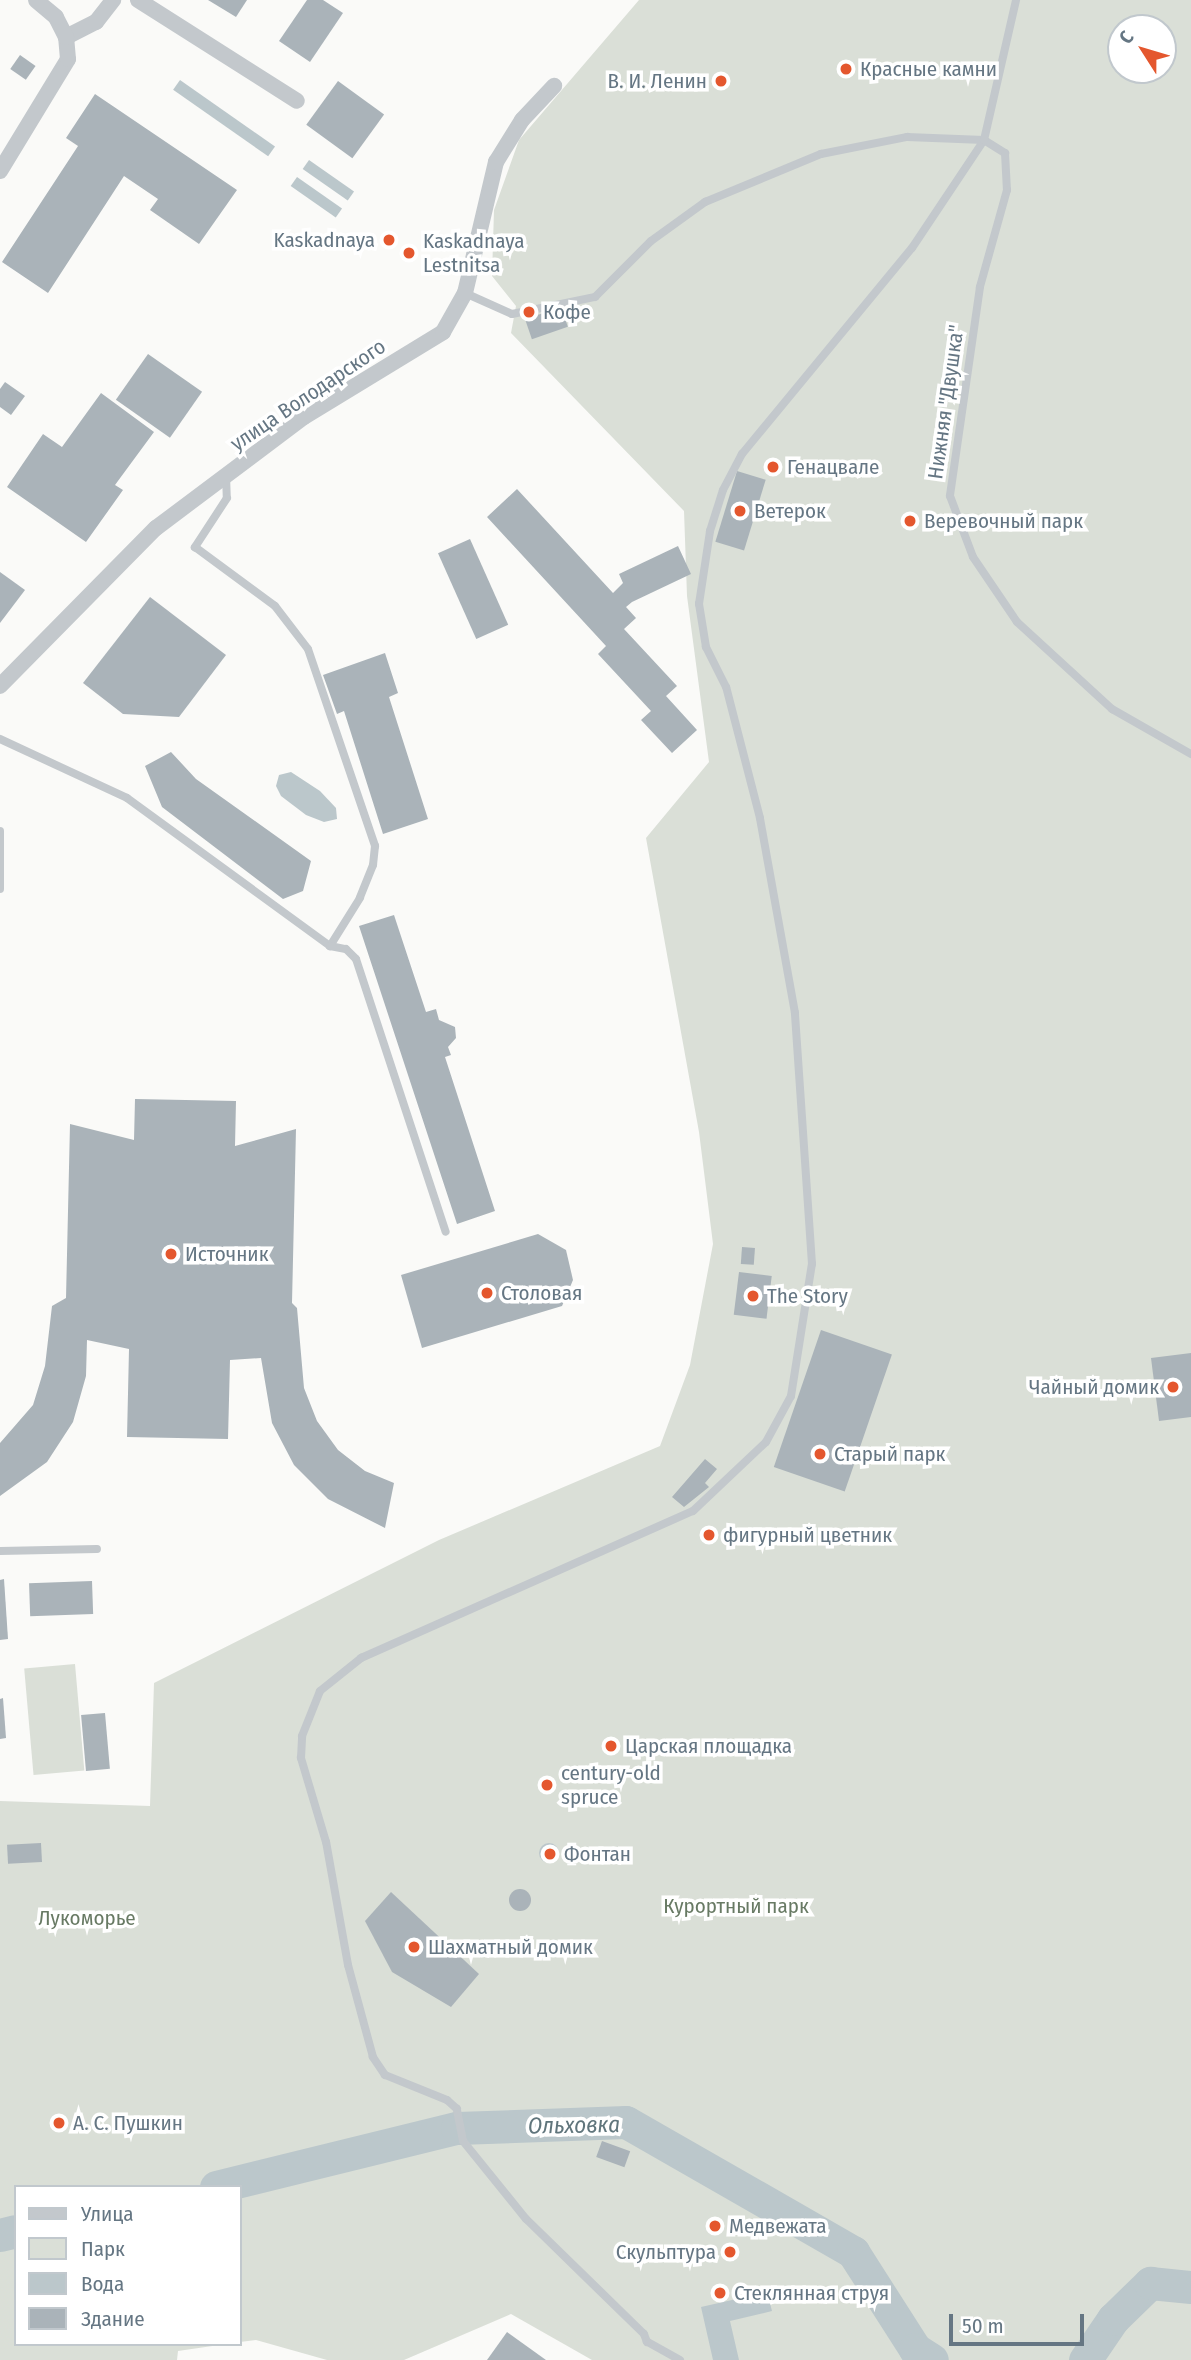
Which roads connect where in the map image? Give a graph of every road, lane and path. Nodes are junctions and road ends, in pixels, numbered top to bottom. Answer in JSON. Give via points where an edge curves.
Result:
{"nodes":[{"id":1,"x":36,"y":0,"type":"edge"},
{"id":2,"x":113,"y":0,"type":"edge"},
{"id":3,"x":138,"y":0,"type":"edge"},
{"id":4,"x":1016,"y":0,"type":"edge"},
{"id":5,"x":66,"y":37,"type":"junction"},
{"id":6,"x":554,"y":86,"type":"dead end"},
{"id":7,"x":297,"y":101,"type":"dead end"},
{"id":8,"x":984,"y":140,"type":"junction"},
{"id":9,"x":0,"y":171,"type":"edge"},
{"id":10,"x":465,"y":293,"type":"junction"},
{"id":11,"x":226,"y":475,"type":"junction"},
{"id":12,"x":0,"y":686,"type":"edge"},
{"id":13,"x":0,"y":739,"type":"edge"},
{"id":14,"x":1190,"y":754,"type":"edge"},
{"id":15,"x":0,"y":831,"type":"edge"},
{"id":16,"x":0,"y":889,"type":"edge"},
{"id":17,"x":330,"y":946,"type":"junction"},
{"id":18,"x":446,"y":1232,"type":"dead end"},
{"id":19,"x":97,"y":1549,"type":"dead end"},
{"id":20,"x":0,"y":1551,"type":"edge"},
{"id":21,"x":680,"y":2360,"type":"edge"}],
"edges":[{"from":1,"to":5,"type":"street","via":[[56,17]]},
{"from":2,"to":5,"type":"street","via":[[96,22]]},
{"from":3,"to":7,"type":"street"},
{"from":4,"to":8,"type":"lane"},
{"from":5,"to":9,"type":"street","via":[[68,59],[59,79]]},
{"from":6,"to":10,"type":"street","name":"улица Володарского","via":[[522,120],[496,162]]},
{"from":8,"to":10,"type":"lane","via":[[907,136],[821,154],[705,202],[651,241],[595,298],[512,314]]},
{"from":8,"to":14,"type":"lane","name":"Нижняя \"Двушка\"","via":[[1005,153],[1007,190],[980,287],[950,496],[973,557],[1017,622],[1112,709]]},
{"from":8,"to":21,"type":"lane","via":[[912,248],[742,453],[723,490],[706,555],[699,604],[706,647],[726,687],[760,818],[795,1013],[811,1264],[791,1396],[766,1442],[693,1511],[361,1658],[320,1691],[302,1736],[301,1758],[326,1842],[348,1965],[373,2057],[385,2074],[447,2099],[459,2116],[463,2141],[526,2219],[645,2334],[647,2342]]},
{"from":10,"to":11,"type":"street","name":"улица Володарского","via":[[443,332],[304,417]]},
{"from":11,"to":12,"type":"street","name":"улица Володарского","via":[[156,528]]},
{"from":11,"to":17,"type":"lane","via":[[227,498],[195,547],[275,606],[308,649],[375,846],[360,898]]},
{"from":13,"to":17,"type":"lane","via":[[127,798]]},
{"from":15,"to":16,"type":"lane"},
{"from":17,"to":18,"type":"lane","via":[[346,949],[356,959]]},
{"from":19,"to":20,"type":"lane"}]}
